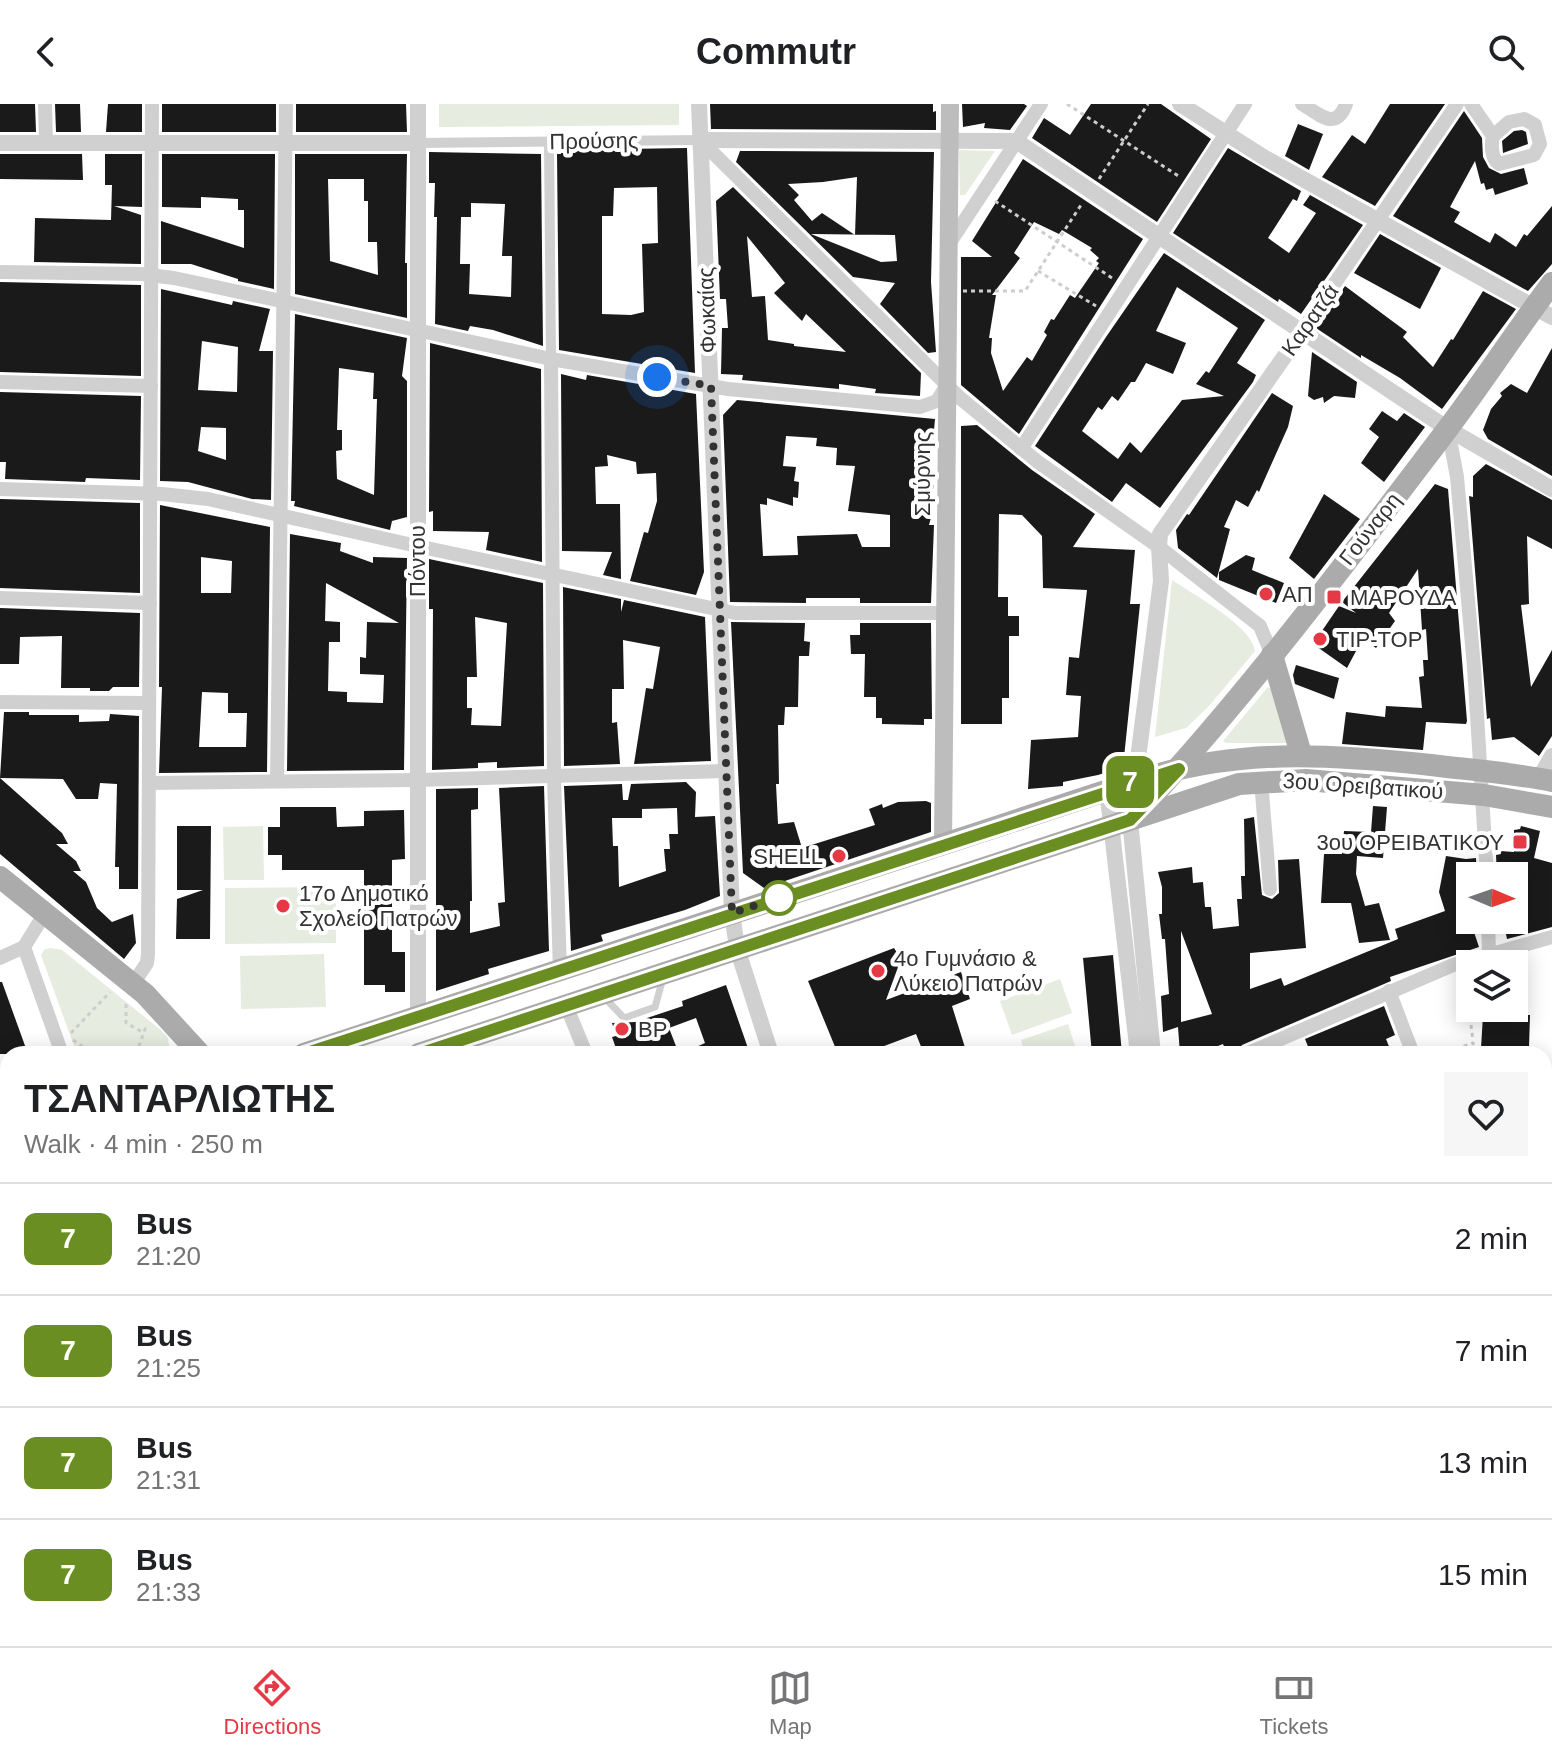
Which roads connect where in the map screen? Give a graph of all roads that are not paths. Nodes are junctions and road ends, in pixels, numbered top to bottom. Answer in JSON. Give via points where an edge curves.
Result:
{"nodes":[{"id":1,"x":45,"y":104,"type":"edge"},
{"id":2,"x":152,"y":104,"type":"edge"},
{"id":3,"x":286,"y":104,"type":"edge"},
{"id":4,"x":418,"y":104,"type":"edge"},
{"id":5,"x":699,"y":104,"type":"edge"},
{"id":6,"x":950,"y":104,"type":"edge"},
{"id":7,"x":1041,"y":104,"type":"edge"},
{"id":8,"x":1180,"y":104,"type":"edge"},
{"id":9,"x":1245,"y":104,"type":"edge"},
{"id":10,"x":1302,"y":104,"type":"edge"},
{"id":11,"x":1346,"y":104,"type":"edge"},
{"id":12,"x":1457,"y":104,"type":"edge"},
{"id":13,"x":1471,"y":104,"type":"edge"},
{"id":14,"x":1227,"y":134,"type":"junction"},
{"id":15,"x":1493,"y":136,"type":"dead end"},
{"id":16,"x":700,"y":140,"type":"junction"},
{"id":17,"x":949,"y":140,"type":"junction"},
{"id":18,"x":549,"y":141,"type":"junction"},
{"id":19,"x":1016,"y":141,"type":"junction"},
{"id":20,"x":0,"y":143,"type":"edge"},
{"id":21,"x":46,"y":143,"type":"junction"},
{"id":22,"x":152,"y":143,"type":"junction"},
{"id":23,"x":285,"y":143,"type":"junction"},
{"id":24,"x":418,"y":143,"type":"junction"},
{"id":25,"x":1377,"y":222,"type":"junction"},
{"id":26,"x":1159,"y":237,"type":"junction"},
{"id":27,"x":948,"y":245,"type":"junction"},
{"id":28,"x":0,"y":272,"type":"edge"},
{"id":29,"x":151,"y":275,"type":"junction"},
{"id":30,"x":1552,"y":283,"type":"edge"},
{"id":31,"x":283,"y":302,"type":"junction"},
{"id":32,"x":1543,"y":312,"type":"edge"},
{"id":33,"x":418,"y":329,"type":"junction"},
{"id":34,"x":1303,"y":330,"type":"junction"},
{"id":35,"x":551,"y":359,"type":"junction"},
{"id":36,"x":0,"y":382,"type":"edge"},
{"id":37,"x":947,"y":385,"type":"junction"},
{"id":38,"x":151,"y":386,"type":"junction"},
{"id":39,"x":711,"y":386,"type":"junction"},
{"id":40,"x":1448,"y":429,"type":"junction"},
{"id":41,"x":1021,"y":449,"type":"junction"},
{"id":42,"x":0,"y":489,"type":"edge"},
{"id":43,"x":1552,"y":489,"type":"edge"},
{"id":44,"x":150,"y":493,"type":"junction"},
{"id":45,"x":281,"y":514,"type":"junction"},
{"id":46,"x":1160,"y":540,"type":"junction"},
{"id":47,"x":417,"y":546,"type":"junction"},
{"id":48,"x":552,"y":573,"type":"junction"},
{"id":49,"x":0,"y":598,"type":"edge"},
{"id":50,"x":150,"y":603,"type":"junction"},
{"id":51,"x":720,"y":610,"type":"junction"},
{"id":52,"x":945,"y":613,"type":"junction"},
{"id":53,"x":1272,"y":655,"type":"junction"},
{"id":54,"x":0,"y":702,"type":"edge"},
{"id":55,"x":149,"y":703,"type":"junction"},
{"id":56,"x":1301,"y":754,"type":"junction"},
{"id":57,"x":1552,"y":756,"type":"edge"},
{"id":58,"x":1179,"y":769,"type":"junction"},
{"id":59,"x":1482,"y":770,"type":"junction"},
{"id":60,"x":726,"y":771,"type":"junction"},
{"id":61,"x":554,"y":777,"type":"junction"},
{"id":62,"x":418,"y":780,"type":"junction"},
{"id":63,"x":1545,"y":780,"type":"edge"},
{"id":64,"x":277,"y":781,"type":"junction"},
{"id":65,"x":1136,"y":781,"type":"junction"},
{"id":66,"x":1261,"y":781,"type":"junction"},
{"id":67,"x":149,"y":783,"type":"junction"},
{"id":68,"x":1107,"y":790,"type":"junction"},
{"id":69,"x":1484,"y":795,"type":"junction"},
{"id":70,"x":1552,"y":807,"type":"edge"},
{"id":71,"x":1121,"y":823,"type":"junction"},
{"id":72,"x":943,"y":844,"type":"junction"},
{"id":73,"x":1486,"y":862,"type":"edge"},
{"id":74,"x":0,"y":877,"type":"edge"},
{"id":75,"x":1270,"y":889,"type":"dead end"},
{"id":76,"x":45,"y":913,"type":"junction"},
{"id":77,"x":732,"y":913,"type":"junction"},
{"id":78,"x":1552,"y":937,"type":"edge"},
{"id":79,"x":24,"y":947,"type":"junction"},
{"id":80,"x":737,"y":948,"type":"junction"},
{"id":81,"x":1501,"y":950,"type":"edge"},
{"id":82,"x":0,"y":958,"type":"edge"},
{"id":83,"x":1456,"y":966,"type":"edge"},
{"id":84,"x":560,"y":972,"type":"junction"},
{"id":85,"x":665,"y":972,"type":"junction"},
{"id":86,"x":125,"y":989,"type":"junction"},
{"id":87,"x":1389,"y":991,"type":"junction"},
{"id":88,"x":600,"y":993,"type":"junction"},
{"id":89,"x":566,"y":1005,"type":"junction"},
{"id":90,"x":418,"y":1017,"type":"junction"},
{"id":91,"x":174,"y":1023,"type":"junction"},
{"id":92,"x":59,"y":1046,"type":"edge"},
{"id":93,"x":181,"y":1046,"type":"edge"},
{"id":94,"x":193,"y":1046,"type":"edge"},
{"id":95,"x":329,"y":1046,"type":"edge"},
{"id":96,"x":443,"y":1046,"type":"edge"},
{"id":97,"x":583,"y":1046,"type":"edge"},
{"id":98,"x":768,"y":1046,"type":"edge"},
{"id":99,"x":1137,"y":1046,"type":"edge"},
{"id":100,"x":1152,"y":1046,"type":"edge"},
{"id":101,"x":1264,"y":1046,"type":"edge"},
{"id":102,"x":1410,"y":1046,"type":"edge"}],
"edges":[{"from":1,"to":21,"type":"street"},
{"from":2,"to":22,"type":"street"},
{"from":3,"to":23,"type":"street"},
{"from":4,"to":24,"type":"street","name":"Πόντου"},
{"from":5,"to":16,"type":"street","name":"Φωκαίας"},
{"from":6,"to":17,"type":"main road","name":"Σμύρνης"},
{"from":7,"to":19,"type":"street"},
{"from":8,"to":14,"type":"street"},
{"from":9,"to":14,"type":"street"},
{"from":10,"to":11,"type":"street","via":[[1328,119],[1342,115]]},
{"from":12,"to":25,"type":"street","name":"Καρατζά"},
{"from":13,"to":15,"type":"street"},
{"from":14,"to":25,"type":"street"},
{"from":14,"to":26,"type":"street"},
{"from":16,"to":17,"type":"street","name":"Προύσης"},
{"from":16,"to":18,"type":"street","name":"Προύσης"},
{"from":16,"to":37,"type":"street"},
{"from":16,"to":39,"type":"street","name":"Φωκαίας"},
{"from":17,"to":19,"type":"street","name":"Προύσης"},
{"from":17,"to":27,"type":"main road","name":"Σμύρνης"},
{"from":18,"to":24,"type":"street","name":"Προύσης"},
{"from":18,"to":35,"type":"street"},
{"from":19,"to":26,"type":"street"},
{"from":19,"to":27,"type":"street"},
{"from":20,"to":21,"type":"street","name":"Προύσης"},
{"from":21,"to":22,"type":"street","name":"Προύσης"},
{"from":22,"to":23,"type":"street","name":"Προύσης"},
{"from":22,"to":29,"type":"street"},
{"from":23,"to":24,"type":"street","name":"Προύσης"},
{"from":23,"to":31,"type":"street"},
{"from":24,"to":33,"type":"street","name":"Πόντου"},
{"from":25,"to":32,"type":"street"},
{"from":25,"to":34,"type":"street","name":"Καρατζά"},
{"from":26,"to":34,"type":"street"},
{"from":26,"to":41,"type":"street"},
{"from":27,"to":37,"type":"main road","name":"Σμύρνης"},
{"from":28,"to":29,"type":"street"},
{"from":29,"to":31,"type":"street"},
{"from":29,"to":38,"type":"street"},
{"from":30,"to":32,"type":"main road","name":"Γούναρη"},
{"from":31,"to":33,"type":"street"},
{"from":31,"to":45,"type":"street"},
{"from":32,"to":40,"type":"main road","name":"Γούναρη"},
{"from":33,"to":35,"type":"street"},
{"from":33,"to":47,"type":"street","name":"Πόντου"},
{"from":34,"to":40,"type":"street"},
{"from":34,"to":46,"type":"street","name":"Καρατζά"},
{"from":35,"to":39,"type":"street"},
{"from":35,"to":48,"type":"street"},
{"from":36,"to":38,"type":"street"},
{"from":37,"to":39,"type":"street","via":[[937,401],[920,407]]},
{"from":37,"to":41,"type":"street"},
{"from":37,"to":52,"type":"main road","name":"Σμύρνης"},
{"from":38,"to":44,"type":"street"},
{"from":39,"to":51,"type":"street","name":"Φωκαίας"},
{"from":40,"to":43,"type":"street"},
{"from":40,"to":53,"type":"main road","name":"Γούναρη"},
{"from":40,"to":59,"type":"street","via":[[1457,477]]},
{"from":41,"to":46,"type":"street","via":[[1080,493]]},
{"from":42,"to":44,"type":"street"},
{"from":44,"to":45,"type":"street"},
{"from":44,"to":50,"type":"street"},
{"from":45,"to":47,"type":"street"},
{"from":45,"to":64,"type":"street"},
{"from":46,"to":53,"type":"street","via":[[1260,626]]},
{"from":46,"to":65,"type":"street","via":[[1161,581]]},
{"from":47,"to":48,"type":"street"},
{"from":47,"to":62,"type":"street","name":"Πόντου"},
{"from":48,"to":51,"type":"street"},
{"from":48,"to":61,"type":"street"},
{"from":49,"to":50,"type":"street"},
{"from":50,"to":55,"type":"street"},
{"from":51,"to":52,"type":"street"},
{"from":51,"to":60,"type":"street","name":"Φωκαίας"},
{"from":52,"to":72,"type":"main road","name":"Σμύρνης"},
{"from":53,"to":56,"type":"main road"},
{"from":53,"to":58,"type":"main road","name":"Γούναρη"},
{"from":54,"to":55,"type":"street"},
{"from":55,"to":67,"type":"street"},
{"from":56,"to":58,"type":"main road","name":"3ου Ορειβατικού"},
{"from":56,"to":59,"type":"main road","name":"3ου Ορειβατικού"},
{"from":57,"to":63,"type":"street"},
{"from":58,"to":65,"type":"main road","name":"3ου Ορειβατικού"},
{"from":58,"to":71,"type":"main road","name":"Γούναρη"},
{"from":59,"to":63,"type":"main road","name":"3ου Ορειβατικού"},
{"from":59,"to":69,"type":"street"},
{"from":60,"to":61,"type":"street"},
{"from":60,"to":77,"type":"street","name":"Φωκαίας"},
{"from":61,"to":62,"type":"street"},
{"from":61,"to":84,"type":"street"},
{"from":62,"to":64,"type":"street"},
{"from":62,"to":90,"type":"street","name":"Πόντου"},
{"from":64,"to":67,"type":"street"},
{"from":65,"to":68,"type":"main road","name":"3ου Ορειβατικού"},
{"from":65,"to":71,"type":"street"},
{"from":66,"to":69,"type":"main road","name":"3ου Ορειβατικού"},
{"from":66,"to":71,"type":"main road","name":"3ου Ορειβατικού","via":[[1218,789]]},
{"from":66,"to":75,"type":"street"},
{"from":67,"to":86,"type":"street","via":[[147,963]]},
{"from":68,"to":71,"type":"street"},
{"from":68,"to":72,"type":"main road","name":"3ου Ορειβατικού"},
{"from":69,"to":70,"type":"main road","name":"3ου Ορειβατικού"},
{"from":69,"to":73,"type":"street"},
{"from":71,"to":80,"type":"main road","name":"3ου Ορειβατικού"},
{"from":71,"to":99,"type":"street"},
{"from":71,"to":100,"type":"street"},
{"from":72,"to":77,"type":"main road","name":"3ου Ορειβατικού"},
{"from":74,"to":76,"type":"main road"},
{"from":76,"to":79,"type":"street"},
{"from":76,"to":86,"type":"main road"},
{"from":77,"to":80,"type":"street","name":"Φωκαίας"},
{"from":77,"to":84,"type":"main road","name":"3ου Ορειβατικού"},
{"from":78,"to":81,"type":"street"},
{"from":79,"to":82,"type":"street"},
{"from":79,"to":92,"type":"street"},
{"from":80,"to":85,"type":"main road","name":"3ου Ορειβατικού"},
{"from":80,"to":98,"type":"street","name":"Φωκαίας"},
{"from":83,"to":87,"type":"street"},
{"from":84,"to":90,"type":"main road","name":"3ου Ορειβατικού"},
{"from":85,"to":88,"type":"main road","name":"3ου Ορειβατικού"},
{"from":85,"to":88,"type":"lane","via":[[655,1007],[624,1018]]},
{"from":86,"to":91,"type":"main road"},
{"from":87,"to":101,"type":"street"},
{"from":87,"to":102,"type":"street"},
{"from":88,"to":89,"type":"main road","name":"3ου Ορειβατικού"},
{"from":89,"to":96,"type":"main road","name":"3ου Ορειβατικού"},
{"from":89,"to":97,"type":"street"},
{"from":90,"to":95,"type":"main road","name":"3ου Ορειβατικού"},
{"from":91,"to":93,"type":"main road"},
{"from":91,"to":94,"type":"main road"}]}
